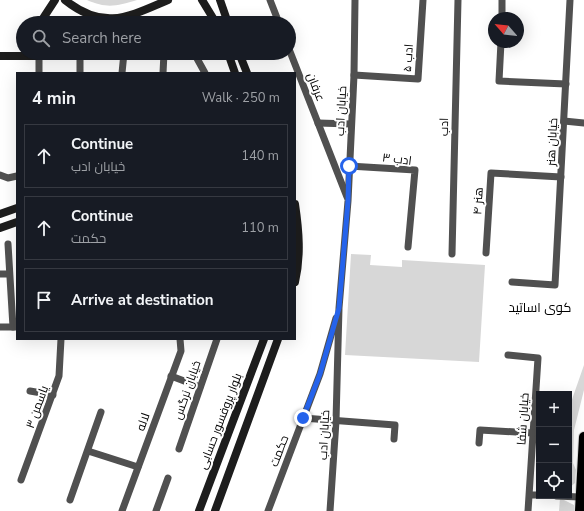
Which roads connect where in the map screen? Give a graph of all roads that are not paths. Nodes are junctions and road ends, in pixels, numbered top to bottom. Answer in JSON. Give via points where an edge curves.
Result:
{"nodes":[{"id":1,"x":55,"y":0,"type":"edge"},
{"id":2,"x":65,"y":0,"type":"edge"},
{"id":3,"x":168,"y":0,"type":"edge"},
{"id":4,"x":202,"y":0,"type":"edge"},
{"id":5,"x":220,"y":0,"type":"edge"},
{"id":6,"x":270,"y":0,"type":"edge"},
{"id":7,"x":355,"y":0,"type":"edge"},
{"id":8,"x":423,"y":0,"type":"edge"},
{"id":9,"x":458,"y":0,"type":"edge"},
{"id":10,"x":502,"y":0,"type":"edge"},
{"id":11,"x":570,"y":0,"type":"edge"},
{"id":12,"x":502,"y":12,"type":"edge"},
{"id":13,"x":45,"y":16,"type":"edge"},
{"id":14,"x":86,"y":16,"type":"edge"},
{"id":15,"x":134,"y":16,"type":"edge"},
{"id":16,"x":212,"y":16,"type":"edge"},
{"id":17,"x":226,"y":16,"type":"edge"},
{"id":18,"x":276,"y":16,"type":"edge"},
{"id":19,"x":501,"y":48,"type":"edge"},
{"id":20,"x":16,"y":55,"type":"edge"},
{"id":21,"x":0,"y":56,"type":"edge"},
{"id":22,"x":39,"y":60,"type":"edge"},
{"id":23,"x":80,"y":60,"type":"edge"},
{"id":24,"x":123,"y":60,"type":"edge"},
{"id":25,"x":164,"y":60,"type":"edge"},
{"id":26,"x":198,"y":60,"type":"edge"},
{"id":27,"x":230,"y":60,"type":"edge"},
{"id":28,"x":242,"y":60,"type":"edge"},
{"id":29,"x":293,"y":60,"type":"edge"},
{"id":30,"x":39,"y":72,"type":"edge"},
{"id":31,"x":80,"y":72,"type":"edge"},
{"id":32,"x":122,"y":72,"type":"edge"},
{"id":33,"x":163,"y":72,"type":"edge"},
{"id":34,"x":204,"y":72,"type":"edge"},
{"id":35,"x":235,"y":72,"type":"edge"},
{"id":36,"x":247,"y":72,"type":"edge"},
{"id":37,"x":354,"y":75,"type":"junction"},
{"id":38,"x":566,"y":84,"type":"junction"},
{"id":39,"x":564,"y":121,"type":"junction"},
{"id":40,"x":318,"y":123,"type":"junction"},
{"id":41,"x":584,"y":123,"type":"edge"},
{"id":42,"x":351,"y":124,"type":"junction"},
{"id":43,"x":349,"y":166,"type":"junction"},
{"id":44,"x":0,"y":174,"type":"edge"},
{"id":45,"x":16,"y":176,"type":"edge"},
{"id":46,"x":561,"y":177,"type":"junction"},
{"id":47,"x":348,"y":201,"type":"junction"},
{"id":48,"x":16,"y":208,"type":"edge"},
{"id":49,"x":296,"y":210,"type":"edge"},
{"id":50,"x":0,"y":214,"type":"edge"},
{"id":51,"x":16,"y":222,"type":"edge"},
{"id":52,"x":0,"y":228,"type":"edge"},
{"id":53,"x":8,"y":244,"type":"dead end"},
{"id":54,"x":408,"y":247,"type":"dead end"},
{"id":55,"x":486,"y":253,"type":"dead end"},
{"id":56,"x":452,"y":254,"type":"dead end"},
{"id":57,"x":0,"y":274,"type":"edge"},
{"id":58,"x":9,"y":274,"type":"junction"},
{"id":59,"x":296,"y":277,"type":"edge"},
{"id":60,"x":512,"y":282,"type":"dead end"},
{"id":61,"x":339,"y":308,"type":"junction"},
{"id":62,"x":0,"y":327,"type":"edge"},
{"id":63,"x":15,"y":327,"type":"edge"},
{"id":64,"x":61,"y":340,"type":"edge"},
{"id":65,"x":180,"y":340,"type":"edge"},
{"id":66,"x":217,"y":340,"type":"edge"},
{"id":67,"x":264,"y":340,"type":"edge"},
{"id":68,"x":278,"y":340,"type":"edge"},
{"id":69,"x":508,"y":355,"type":"dead end"},
{"id":70,"x":171,"y":376,"type":"junction"},
{"id":71,"x":200,"y":387,"type":"junction"},
{"id":72,"x":30,"y":392,"type":"dead end"},
{"id":73,"x":53,"y":395,"type":"junction"},
{"id":74,"x":101,"y":412,"type":"dead end"},
{"id":75,"x":303,"y":418,"type":"junction"},
{"id":76,"x":336,"y":421,"type":"junction"},
{"id":77,"x":533,"y":433,"type":"junction"},
{"id":78,"x":584,"y":437,"type":"edge"},
{"id":79,"x":394,"y":439,"type":"dead end"},
{"id":80,"x":479,"y":443,"type":"dead end"},
{"id":81,"x":179,"y":449,"type":"dead end"},
{"id":82,"x":88,"y":451,"type":"junction"},
{"id":83,"x":138,"y":467,"type":"junction"},
{"id":84,"x":168,"y":478,"type":"dead end"},
{"id":85,"x":21,"y":480,"type":"dead end"},
{"id":86,"x":530,"y":495,"type":"junction"},
{"id":87,"x":536,"y":495,"type":"edge"},
{"id":88,"x":572,"y":497,"type":"edge"},
{"id":89,"x":580,"y":497,"type":"junction"},
{"id":90,"x":70,"y":500,"type":"dead end"},
{"id":91,"x":122,"y":511,"type":"edge"},
{"id":92,"x":156,"y":511,"type":"edge"},
{"id":93,"x":199,"y":511,"type":"edge"},
{"id":94,"x":214,"y":511,"type":"edge"},
{"id":95,"x":268,"y":511,"type":"edge"},
{"id":96,"x":330,"y":511,"type":"edge"},
{"id":97,"x":528,"y":511,"type":"edge"},
{"id":98,"x":580,"y":511,"type":"edge"}],
"edges":[{"from":1,"to":13,"type":"main road"},
{"from":2,"to":14,"type":"main road"},
{"from":3,"to":15,"type":"main road"},
{"from":4,"to":16,"type":"main road"},
{"from":5,"to":17,"type":"main road"},
{"from":6,"to":18,"type":"street"},
{"from":7,"to":37,"type":"street","name":"خیابان ادب"},
{"from":8,"to":37,"type":"street","name":"ادب ۵","via":[[418,79]]},
{"from":9,"to":56,"type":"street","name":"ادب"},
{"from":10,"to":12,"type":"street"},
{"from":11,"to":38,"type":"street","name":"خیابان هنر"},
{"from":19,"to":38,"type":"street","via":[[499,81]]},
{"from":20,"to":21,"type":"main road"},
{"from":22,"to":30,"type":"street"},
{"from":23,"to":31,"type":"street"},
{"from":24,"to":32,"type":"street"},
{"from":25,"to":33,"type":"street"},
{"from":26,"to":34,"type":"street"},
{"from":27,"to":35,"type":"main road"},
{"from":28,"to":36,"type":"main road"},
{"from":29,"to":40,"type":"street","name":"عرفان"},
{"from":37,"to":42,"type":"street","name":"خیابان ادب"},
{"from":38,"to":39,"type":"street","name":"خیابان هنر"},
{"from":39,"to":41,"type":"street"},
{"from":39,"to":46,"type":"street","name":"خیابان هنر"},
{"from":40,"to":42,"type":"street"},
{"from":40,"to":47,"type":"street","name":"عرفان"},
{"from":42,"to":43,"type":"street","name":"خیابان ادب"},
{"from":43,"to":47,"type":"street","name":"خیابان ادب"},
{"from":43,"to":54,"type":"street","name":"ادب ۳","via":[[415,170]]},
{"from":44,"to":45,"type":"street","via":[[8,178]]},
{"from":46,"to":55,"type":"street","name":"هنر ۴","via":[[491,173]]},
{"from":46,"to":60,"type":"street","name":"خیابان هنر","via":[[555,285]]},
{"from":47,"to":61,"type":"street","name":"خیابان ادب"},
{"from":48,"to":50,"type":"main road"},
{"from":49,"to":59,"type":"main road","via":[[299,262]]},
{"from":51,"to":52,"type":"main road"},
{"from":53,"to":58,"type":"street"},
{"from":57,"to":58,"type":"street"},
{"from":58,"to":63,"type":"street"},
{"from":61,"to":75,"type":"street","name":"حکمت","via":[[320,374]]},
{"from":61,"to":76,"type":"street","name":"خیابان ادب"},
{"from":62,"to":63,"type":"street"},
{"from":64,"to":73,"type":"street","name":"یاسمن ۳","via":[[59,376]]},
{"from":65,"to":70,"type":"street","name":"لاله","via":[[181,351]]},
{"from":66,"to":71,"type":"street","name":"خیابان نرگس"},
{"from":67,"to":93,"type":"main road","name":"بلوار پروفسور حسابی"},
{"from":68,"to":94,"type":"main road","name":"بلوار پروفسور حسابی"},
{"from":69,"to":77,"type":"street","name":"خیابان شفا","via":[[538,358]]},
{"from":70,"to":71,"type":"street"},
{"from":70,"to":83,"type":"street","name":"لاله"},
{"from":71,"to":81,"type":"street","name":"خیابان نرگس"},
{"from":72,"to":73,"type":"street"},
{"from":73,"to":85,"type":"street","name":"یاسمن ۳"},
{"from":74,"to":82,"type":"street"},
{"from":75,"to":76,"type":"street"},
{"from":75,"to":95,"type":"street","name":"حکمت"},
{"from":76,"to":79,"type":"street","via":[[395,425]]},
{"from":76,"to":96,"type":"street","name":"خیابان ادب"},
{"from":77,"to":80,"type":"street","via":[[480,430]]},
{"from":77,"to":86,"type":"street","name":"خیابان شفا"},
{"from":78,"to":89,"type":"main road"},
{"from":82,"to":83,"type":"street"},
{"from":82,"to":90,"type":"street"},
{"from":83,"to":91,"type":"street","name":"لاله"},
{"from":84,"to":92,"type":"street"},
{"from":86,"to":87,"type":"street"},
{"from":86,"to":97,"type":"street","name":"خیابان شفا"},
{"from":88,"to":89,"type":"street"},
{"from":89,"to":98,"type":"main road"}]}
